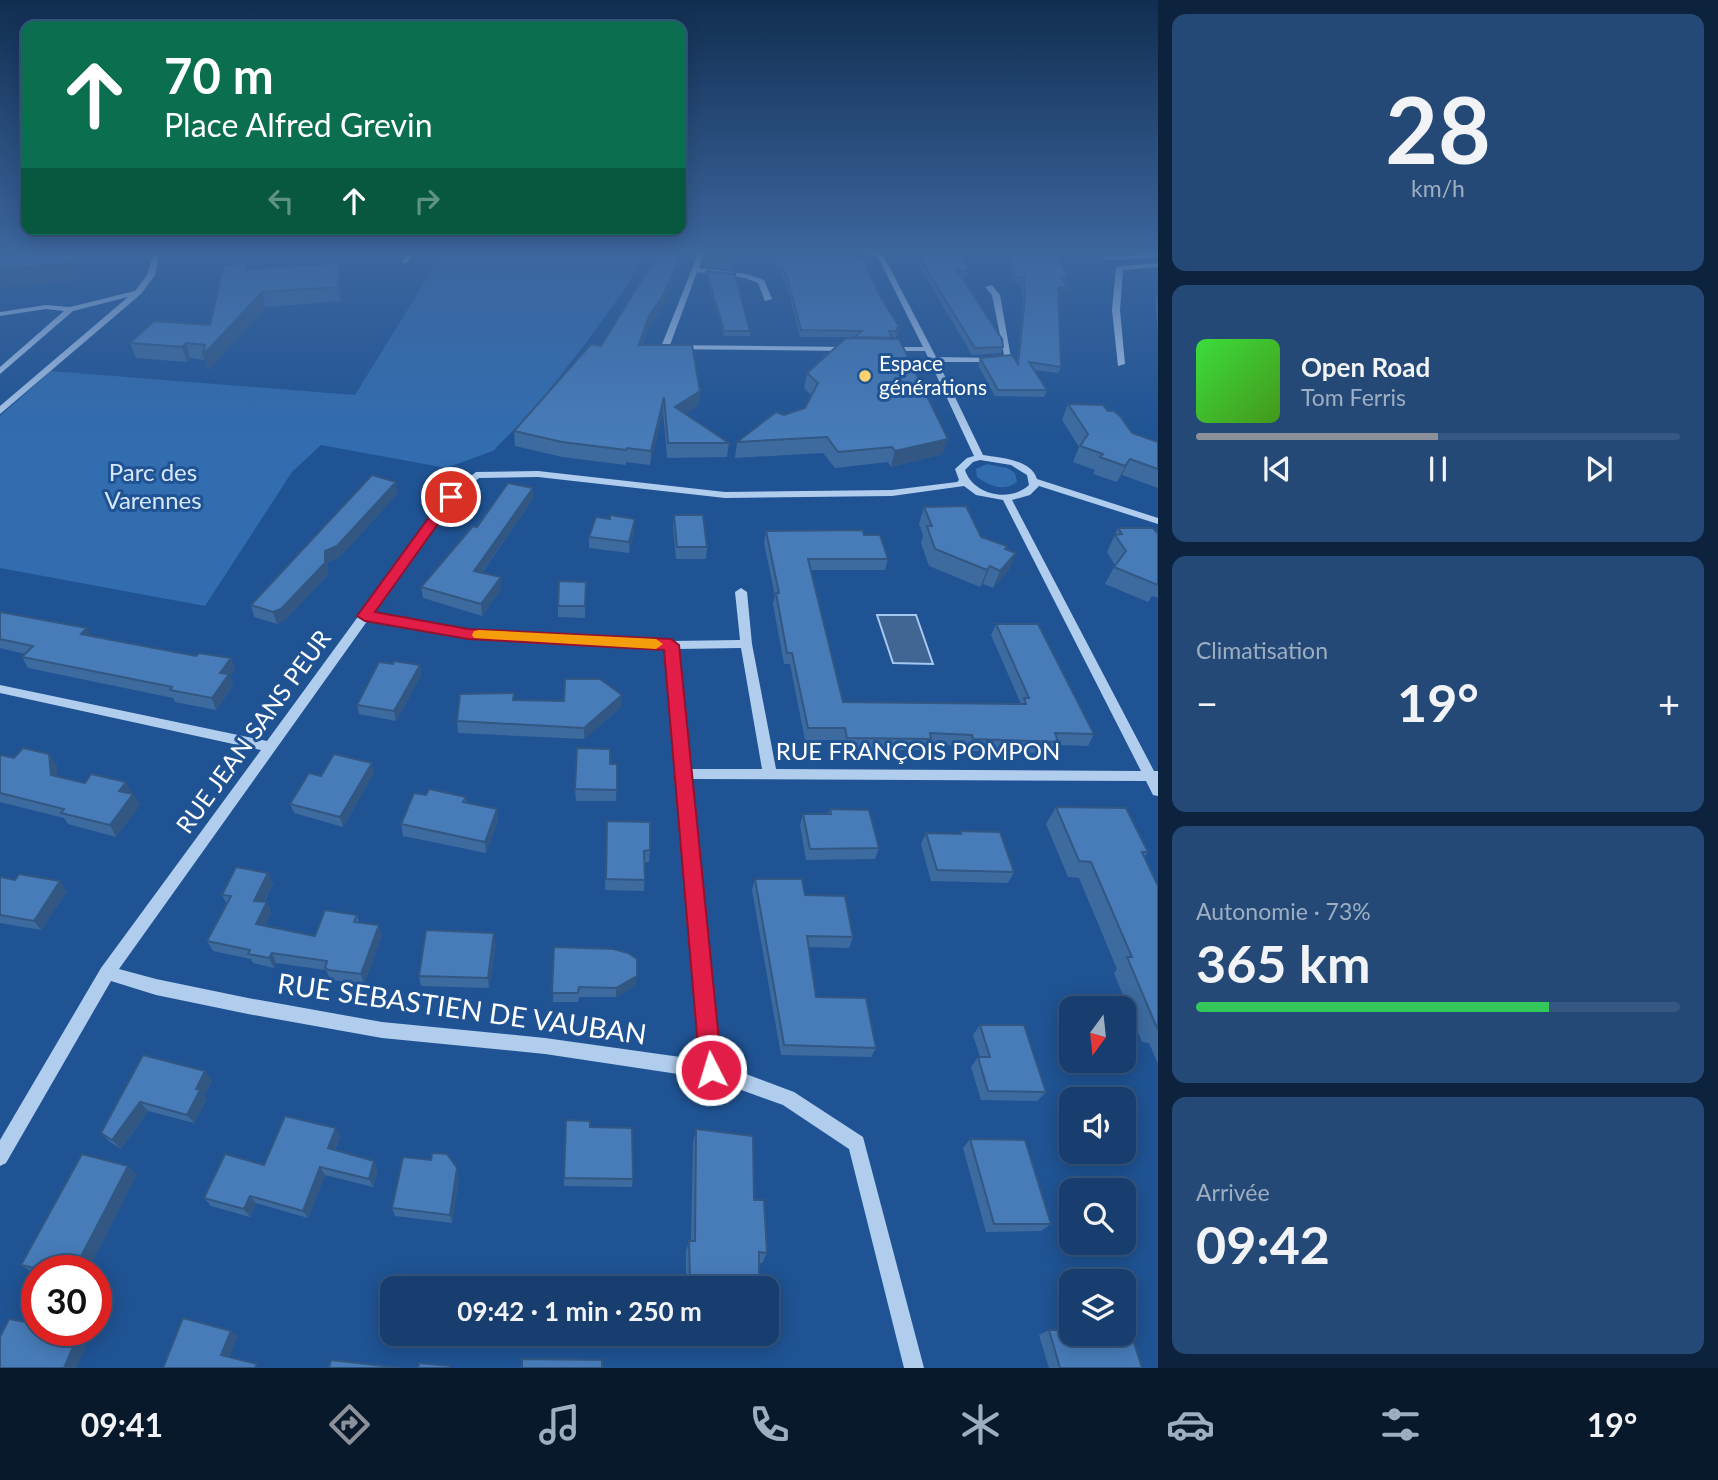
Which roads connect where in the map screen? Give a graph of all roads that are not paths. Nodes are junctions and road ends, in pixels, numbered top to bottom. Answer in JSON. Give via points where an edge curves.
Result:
{"nodes":[{"id":1,"x":67,"y":313,"type":"edge"},
{"id":2,"x":114,"y":313,"type":"edge"},
{"id":3,"x":678,"y":313,"type":"edge"},
{"id":4,"x":910,"y":313,"type":"edge"},
{"id":5,"x":1000,"y":313,"type":"edge"},
{"id":6,"x":1116,"y":313,"type":"edge"},
{"id":7,"x":859,"y":349,"type":"edge"},
{"id":8,"x":873,"y":349,"type":"edge"},
{"id":9,"x":929,"y":349,"type":"junction"},
{"id":10,"x":933,"y":359,"type":"junction"},
{"id":11,"x":1121,"y":364,"type":"dead end"},
{"id":12,"x":0,"y":371,"type":"edge"},
{"id":13,"x":0,"y":411,"type":"edge"},
{"id":14,"x":979,"y":457,"type":"junction"},
{"id":15,"x":964,"y":481,"type":"junction"},
{"id":16,"x":1034,"y":481,"type":"junction"},
{"id":17,"x":1006,"y":498,"type":"junction"},
{"id":18,"x":1158,"y":522,"type":"edge"},
{"id":19,"x":741,"y":592,"type":"dead end"},
{"id":20,"x":365,"y":616,"type":"junction"},
{"id":21,"x":746,"y":644,"type":"junction"},
{"id":22,"x":671,"y":645,"type":"junction"},
{"id":23,"x":0,"y":689,"type":"edge"},
{"id":24,"x":270,"y":747,"type":"junction"},
{"id":25,"x":685,"y":774,"type":"junction"},
{"id":26,"x":770,"y":774,"type":"junction"},
{"id":27,"x":1154,"y":776,"type":"edge"},
{"id":28,"x":1158,"y":791,"type":"edge"},
{"id":29,"x":107,"y":972,"type":"junction"},
{"id":30,"x":711,"y":1070,"type":"junction"},
{"id":31,"x":0,"y":1157,"type":"edge"},
{"id":32,"x":914,"y":1368,"type":"edge"}],
"edges":[{"from":1,"to":12,"type":"street"},
{"from":2,"to":13,"type":"street"},
{"from":3,"to":7,"type":"street","via":[[664,347]]},
{"from":4,"to":9,"type":"street"},
{"from":5,"to":10,"type":"street","via":[[1008,356],[997,360]]},
{"from":6,"to":11,"type":"street"},
{"from":8,"to":9,"type":"street"},
{"from":9,"to":10,"type":"street"},
{"from":10,"to":14,"type":"street"},
{"from":14,"to":15,"type":"street","via":[[960,469]]},
{"from":14,"to":16,"type":"street","via":[[1014,463]]},
{"from":15,"to":17,"type":"street","via":[[982,493]]},
{"from":15,"to":20,"type":"street","name":"RUE JEAN SANS PEUR","via":[[892,493],[725,495],[538,474],[476,475],[451,497]]},
{"from":16,"to":17,"type":"street","via":[[1031,491]]},
{"from":16,"to":18,"type":"street"},
{"from":17,"to":27,"type":"street"},
{"from":19,"to":21,"type":"street"},
{"from":20,"to":22,"type":"street","via":[[468,634]]},
{"from":20,"to":24,"type":"street","name":"RUE JEAN SANS PEUR"},
{"from":21,"to":22,"type":"street"},
{"from":21,"to":26,"type":"street"},
{"from":22,"to":25,"type":"street"},
{"from":23,"to":24,"type":"street"},
{"from":24,"to":29,"type":"street","name":"RUE JEAN SANS PEUR"},
{"from":25,"to":26,"type":"street","name":"RUE FRANÇOIS POMPON"},
{"from":25,"to":30,"type":"street"},
{"from":26,"to":27,"type":"street","name":"RUE FRANÇOIS POMPON"},
{"from":27,"to":28,"type":"street"},
{"from":29,"to":30,"type":"street","name":"RUE SEBASTIEN DE VAUBAN","via":[[156,987],[382,1030],[545,1046]]},
{"from":29,"to":31,"type":"street","name":"RUE JEAN SANS PEUR"},
{"from":30,"to":32,"type":"street","name":"RUE SEBASTIEN DE VAUBAN","via":[[788,1098],[857,1143]]}]}
